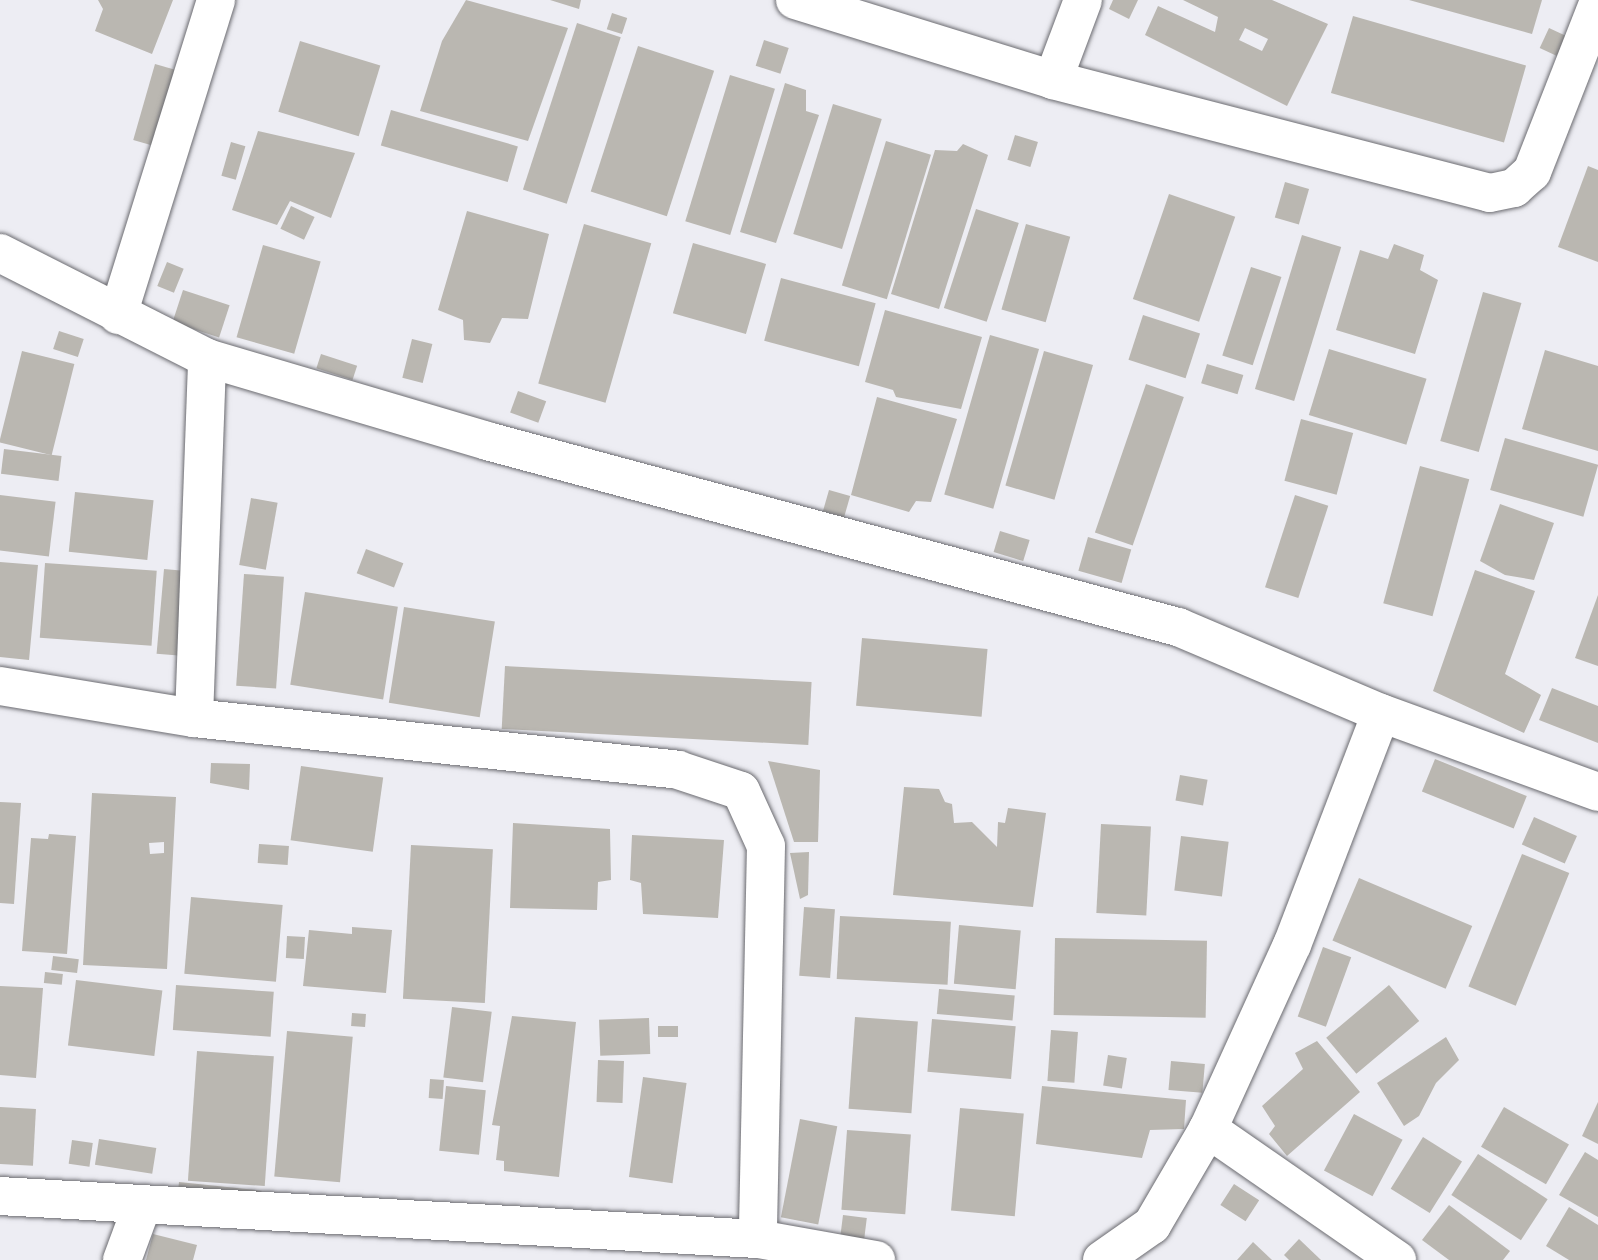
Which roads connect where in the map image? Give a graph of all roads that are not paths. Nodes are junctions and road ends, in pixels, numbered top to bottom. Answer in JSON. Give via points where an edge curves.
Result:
{"nodes":[{"id":1,"x":216,"y":0,"type":"edge"},
{"id":2,"x":795,"y":0,"type":"edge"},
{"id":3,"x":1083,"y":0,"type":"edge"},
{"id":4,"x":1598,"y":4,"type":"edge"},
{"id":5,"x":1053,"y":80,"type":"junction"},
{"id":6,"x":0,"y":253,"type":"edge"},
{"id":7,"x":118,"y":315,"type":"junction"},
{"id":8,"x":207,"y":358,"type":"junction"},
{"id":9,"x":0,"y":686,"type":"edge"},
{"id":10,"x":1381,"y":713,"type":"junction"},
{"id":11,"x":194,"y":718,"type":"junction"},
{"id":12,"x":1598,"y":792,"type":"edge"},
{"id":13,"x":1208,"y":1129,"type":"junction"},
{"id":14,"x":0,"y":1196,"type":"edge"},
{"id":15,"x":142,"y":1206,"type":"junction"},
{"id":16,"x":758,"y":1239,"type":"junction"},
{"id":17,"x":122,"y":1260,"type":"edge"},
{"id":18,"x":876,"y":1260,"type":"edge"},
{"id":19,"x":1102,"y":1260,"type":"edge"},
{"id":20,"x":1397,"y":1260,"type":"edge"}],
"edges":[{"from":1,"to":7,"type":"street"},
{"from":2,"to":5,"type":"street"},
{"from":3,"to":5,"type":"street"},
{"from":4,"to":5,"type":"street","via":[[1532,172],[1514,188],[1490,193]]},
{"from":6,"to":7,"type":"street"},
{"from":7,"to":8,"type":"street"},
{"from":8,"to":10,"type":"street","via":[[487,441],[1178,627]]},
{"from":8,"to":11,"type":"street"},
{"from":9,"to":11,"type":"street"},
{"from":10,"to":12,"type":"street"},
{"from":10,"to":13,"type":"street","via":[[1292,945]]},
{"from":11,"to":16,"type":"street","via":[[678,770],[741,792],[766,845]]},
{"from":13,"to":19,"type":"street","via":[[1152,1225]]},
{"from":13,"to":20,"type":"street"},
{"from":14,"to":15,"type":"street"},
{"from":15,"to":16,"type":"street"},
{"from":15,"to":17,"type":"street"},
{"from":16,"to":18,"type":"street"}]}
